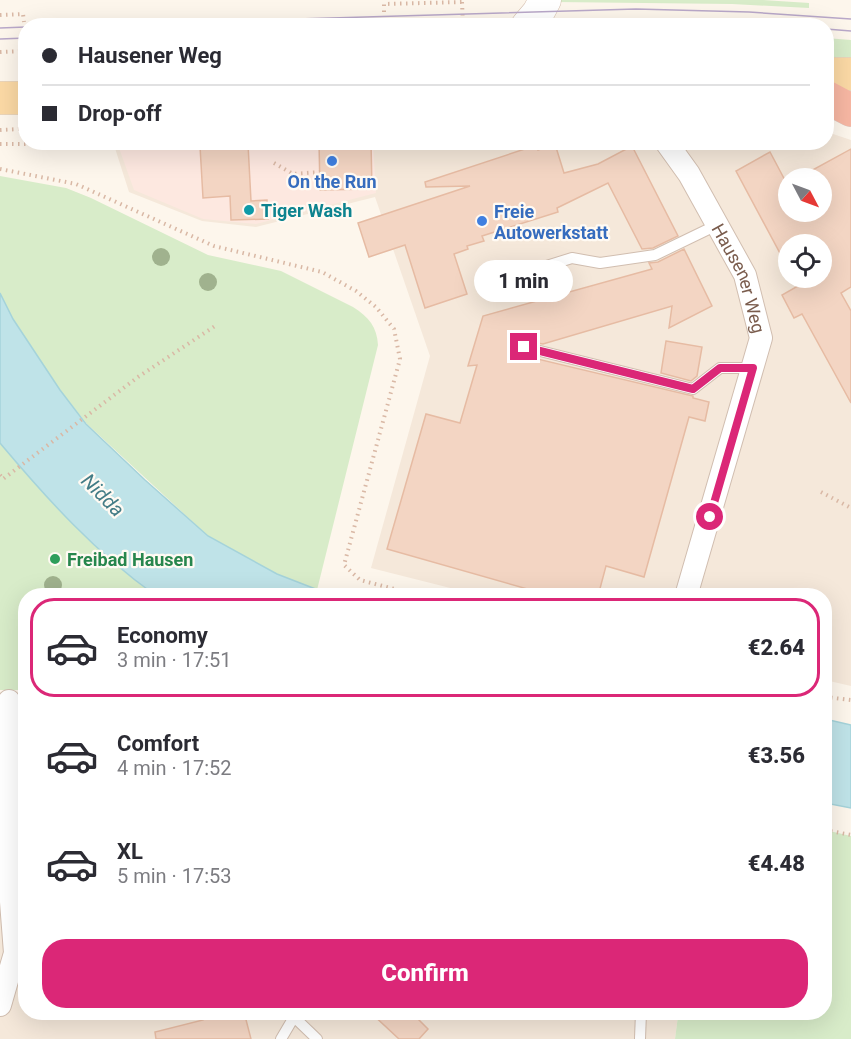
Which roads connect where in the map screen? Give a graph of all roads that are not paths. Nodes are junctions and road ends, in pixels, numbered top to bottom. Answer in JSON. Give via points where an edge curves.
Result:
{"nodes":[{"id":1,"x":545,"y":0,"type":"edge"},
{"id":2,"x":534,"y":18,"type":"edge"},
{"id":3,"x":834,"y":74,"type":"edge"},
{"id":4,"x":851,"y":74,"type":"edge"},
{"id":5,"x":0,"y":98,"type":"edge"},
{"id":6,"x":18,"y":98,"type":"edge"},
{"id":7,"x":834,"y":101,"type":"edge"},
{"id":8,"x":851,"y":110,"type":"edge"},
{"id":9,"x":672,"y":150,"type":"edge"},
{"id":10,"x":687,"y":150,"type":"edge"},
{"id":11,"x":689,"y":174,"type":"junction"},
{"id":12,"x":717,"y":225,"type":"junction"},
{"id":13,"x":489,"y":284,"type":"dead end"},
{"id":14,"x":524,"y":347,"type":"dead end"},
{"id":15,"x":753,"y":368,"type":"junction"},
{"id":16,"x":689,"y":588,"type":"edge"},
{"id":17,"x":9,"y":700,"type":"dead end"},
{"id":18,"x":4,"y":864,"type":"edge"},
{"id":19,"x":12,"y":970,"type":"edge"},
{"id":20,"x":0,"y":1005,"type":"edge"},
{"id":21,"x":290,"y":1020,"type":"edge"},
{"id":22,"x":298,"y":1020,"type":"edge"},
{"id":23,"x":641,"y":1020,"type":"edge"},
{"id":24,"x":281,"y":1039,"type":"edge"},
{"id":25,"x":317,"y":1039,"type":"edge"},
{"id":26,"x":640,"y":1039,"type":"edge"}],
"edges":[{"from":1,"to":2,"type":"main road"},
{"from":3,"to":4,"type":"main road"},
{"from":5,"to":6,"type":"main road"},
{"from":7,"to":8,"type":"highway"},
{"from":9,"to":11,"type":"street","name":"Hausener Weg"},
{"from":10,"to":11,"type":"street","name":"Hausener Weg"},
{"from":11,"to":12,"type":"street","name":"Hausener Weg"},
{"from":12,"to":13,"type":"lane","via":[[655,255],[600,263],[572,258]]},
{"from":12,"to":15,"type":"street","name":"Hausener Weg","via":[[746,275],[761,338]]},
{"from":14,"to":15,"type":"lane","via":[[693,389],[720,368]]},
{"from":15,"to":16,"type":"street","name":"Hausener Weg"},
{"from":17,"to":18,"type":"street"},
{"from":18,"to":19,"type":"street","via":[[15,954]]},
{"from":19,"to":20,"type":"street"},
{"from":21,"to":24,"type":"lane"},
{"from":22,"to":25,"type":"lane"},
{"from":23,"to":26,"type":"lane"}]}
